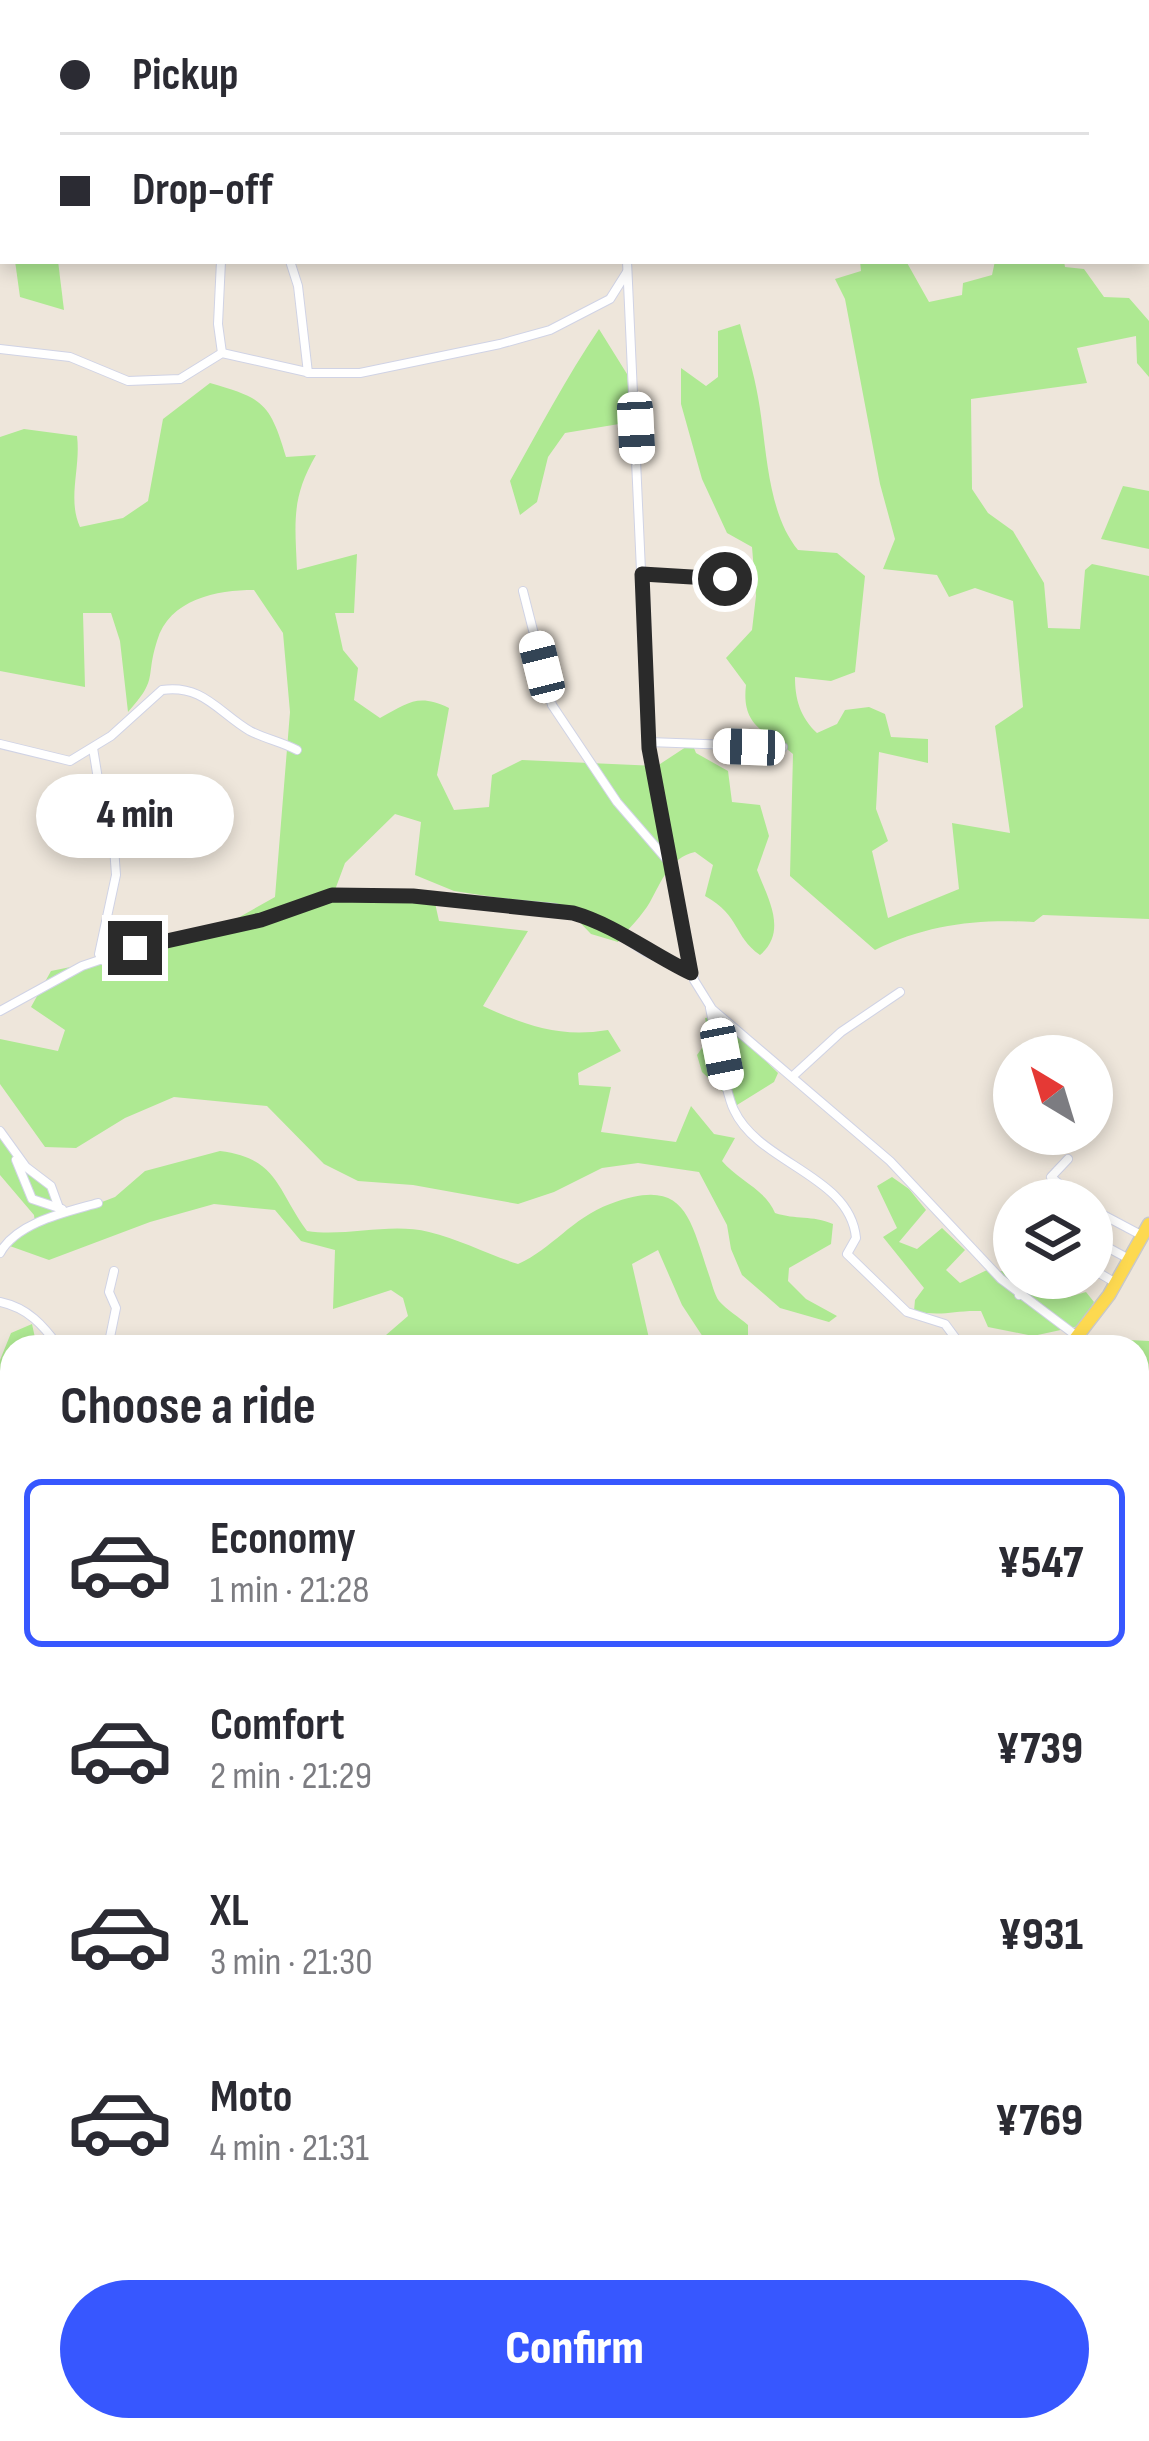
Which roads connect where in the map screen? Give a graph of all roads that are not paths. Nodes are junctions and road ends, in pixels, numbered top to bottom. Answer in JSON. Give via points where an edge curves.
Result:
{"nodes":[{"id":1,"x":221,"y":264,"type":"edge"},
{"id":2,"x":291,"y":264,"type":"edge"},
{"id":3,"x":629,"y":264,"type":"edge"},
{"id":4,"x":0,"y":349,"type":"edge"},
{"id":5,"x":222,"y":353,"type":"junction"},
{"id":6,"x":308,"y":373,"type":"junction"},
{"id":7,"x":710,"y":562,"type":"dead end"},
{"id":8,"x":642,"y":574,"type":"junction"},
{"id":9,"x":710,"y":576,"type":"junction"},
{"id":10,"x":523,"y":591,"type":"dead end"},
{"id":11,"x":727,"y":592,"type":"dead end"},
{"id":12,"x":649,"y":742,"type":"junction"},
{"id":13,"x":0,"y":744,"type":"edge"},
{"id":14,"x":783,"y":747,"type":"dead end"},
{"id":15,"x":93,"y":748,"type":"junction"},
{"id":16,"x":297,"y":749,"type":"dead end"},
{"id":17,"x":669,"y":862,"type":"junction"},
{"id":18,"x":102,"y":960,"type":"junction"},
{"id":19,"x":691,"y":973,"type":"junction"},
{"id":20,"x":900,"y":992,"type":"dead end"},
{"id":21,"x":710,"y":1006,"type":"junction"},
{"id":22,"x":0,"y":1010,"type":"edge"},
{"id":23,"x":793,"y":1076,"type":"junction"},
{"id":24,"x":0,"y":1131,"type":"edge"},
{"id":25,"x":14,"y":1150,"type":"junction"},
{"id":26,"x":1068,"y":1160,"type":"dead end"},
{"id":27,"x":1053,"y":1179,"type":"edge"},
{"id":28,"x":98,"y":1203,"type":"dead end"},
{"id":29,"x":64,"y":1210,"type":"junction"},
{"id":30,"x":1113,"y":1223,"type":"edge"},
{"id":31,"x":1141,"y":1243,"type":"edge"},
{"id":32,"x":1,"y":1248,"type":"edge"},
{"id":33,"x":993,"y":1267,"type":"edge"},
{"id":34,"x":114,"y":1271,"type":"dead end"},
{"id":35,"x":1113,"y":1281,"type":"edge"},
{"id":36,"x":1116,"y":1283,"type":"junction"},
{"id":37,"x":1025,"y":1299,"type":"edge"},
{"id":38,"x":0,"y":1302,"type":"edge"},
{"id":39,"x":50,"y":1335,"type":"edge"},
{"id":40,"x":110,"y":1335,"type":"edge"},
{"id":41,"x":954,"y":1335,"type":"edge"},
{"id":42,"x":1066,"y":1335,"type":"edge"},
{"id":43,"x":1079,"y":1335,"type":"edge"}],
"edges":[{"from":1,"to":5,"type":"street"},
{"from":2,"to":6,"type":"street"},
{"from":3,"to":6,"type":"street","via":[[610,299],[534,336],[360,373]]},
{"from":3,"to":8,"type":"street"},
{"from":4,"to":5,"type":"street","via":[[70,357],[128,381],[180,379]]},
{"from":5,"to":6,"type":"street"},
{"from":7,"to":9,"type":"street"},
{"from":8,"to":9,"type":"street"},
{"from":8,"to":12,"type":"street"},
{"from":9,"to":11,"type":"street","via":[[725,579]]},
{"from":10,"to":17,"type":"street","via":[[552,705]]},
{"from":12,"to":14,"type":"street"},
{"from":12,"to":17,"type":"street"},
{"from":13,"to":15,"type":"street","via":[[64,762]]},
{"from":15,"to":16,"type":"street","via":[[172,689],[197,693],[250,731]]},
{"from":15,"to":18,"type":"street","via":[[116,875]]},
{"from":17,"to":19,"type":"street"},
{"from":18,"to":19,"type":"street","via":[[332,895],[413,896],[595,919]]},
{"from":18,"to":22,"type":"street"},
{"from":19,"to":21,"type":"street"},
{"from":20,"to":23,"type":"street"},
{"from":21,"to":23,"type":"street"},
{"from":21,"to":41,"type":"street","via":[[733,1110],[758,1141],[850,1214],[856,1238],[847,1254],[858,1268],[907,1312]]},
{"from":23,"to":33,"type":"street"},
{"from":24,"to":25,"type":"street"},
{"from":25,"to":29,"type":"street"},
{"from":25,"to":29,"type":"street","via":[[32,1199]]},
{"from":26,"to":27,"type":"street"},
{"from":28,"to":29,"type":"street"},
{"from":29,"to":32,"type":"street"},
{"from":30,"to":31,"type":"street"},
{"from":31,"to":36,"type":"main road"},
{"from":34,"to":40,"type":"street"},
{"from":35,"to":36,"type":"street"},
{"from":36,"to":43,"type":"main road"},
{"from":37,"to":42,"type":"street"},
{"from":38,"to":39,"type":"street"}]}
